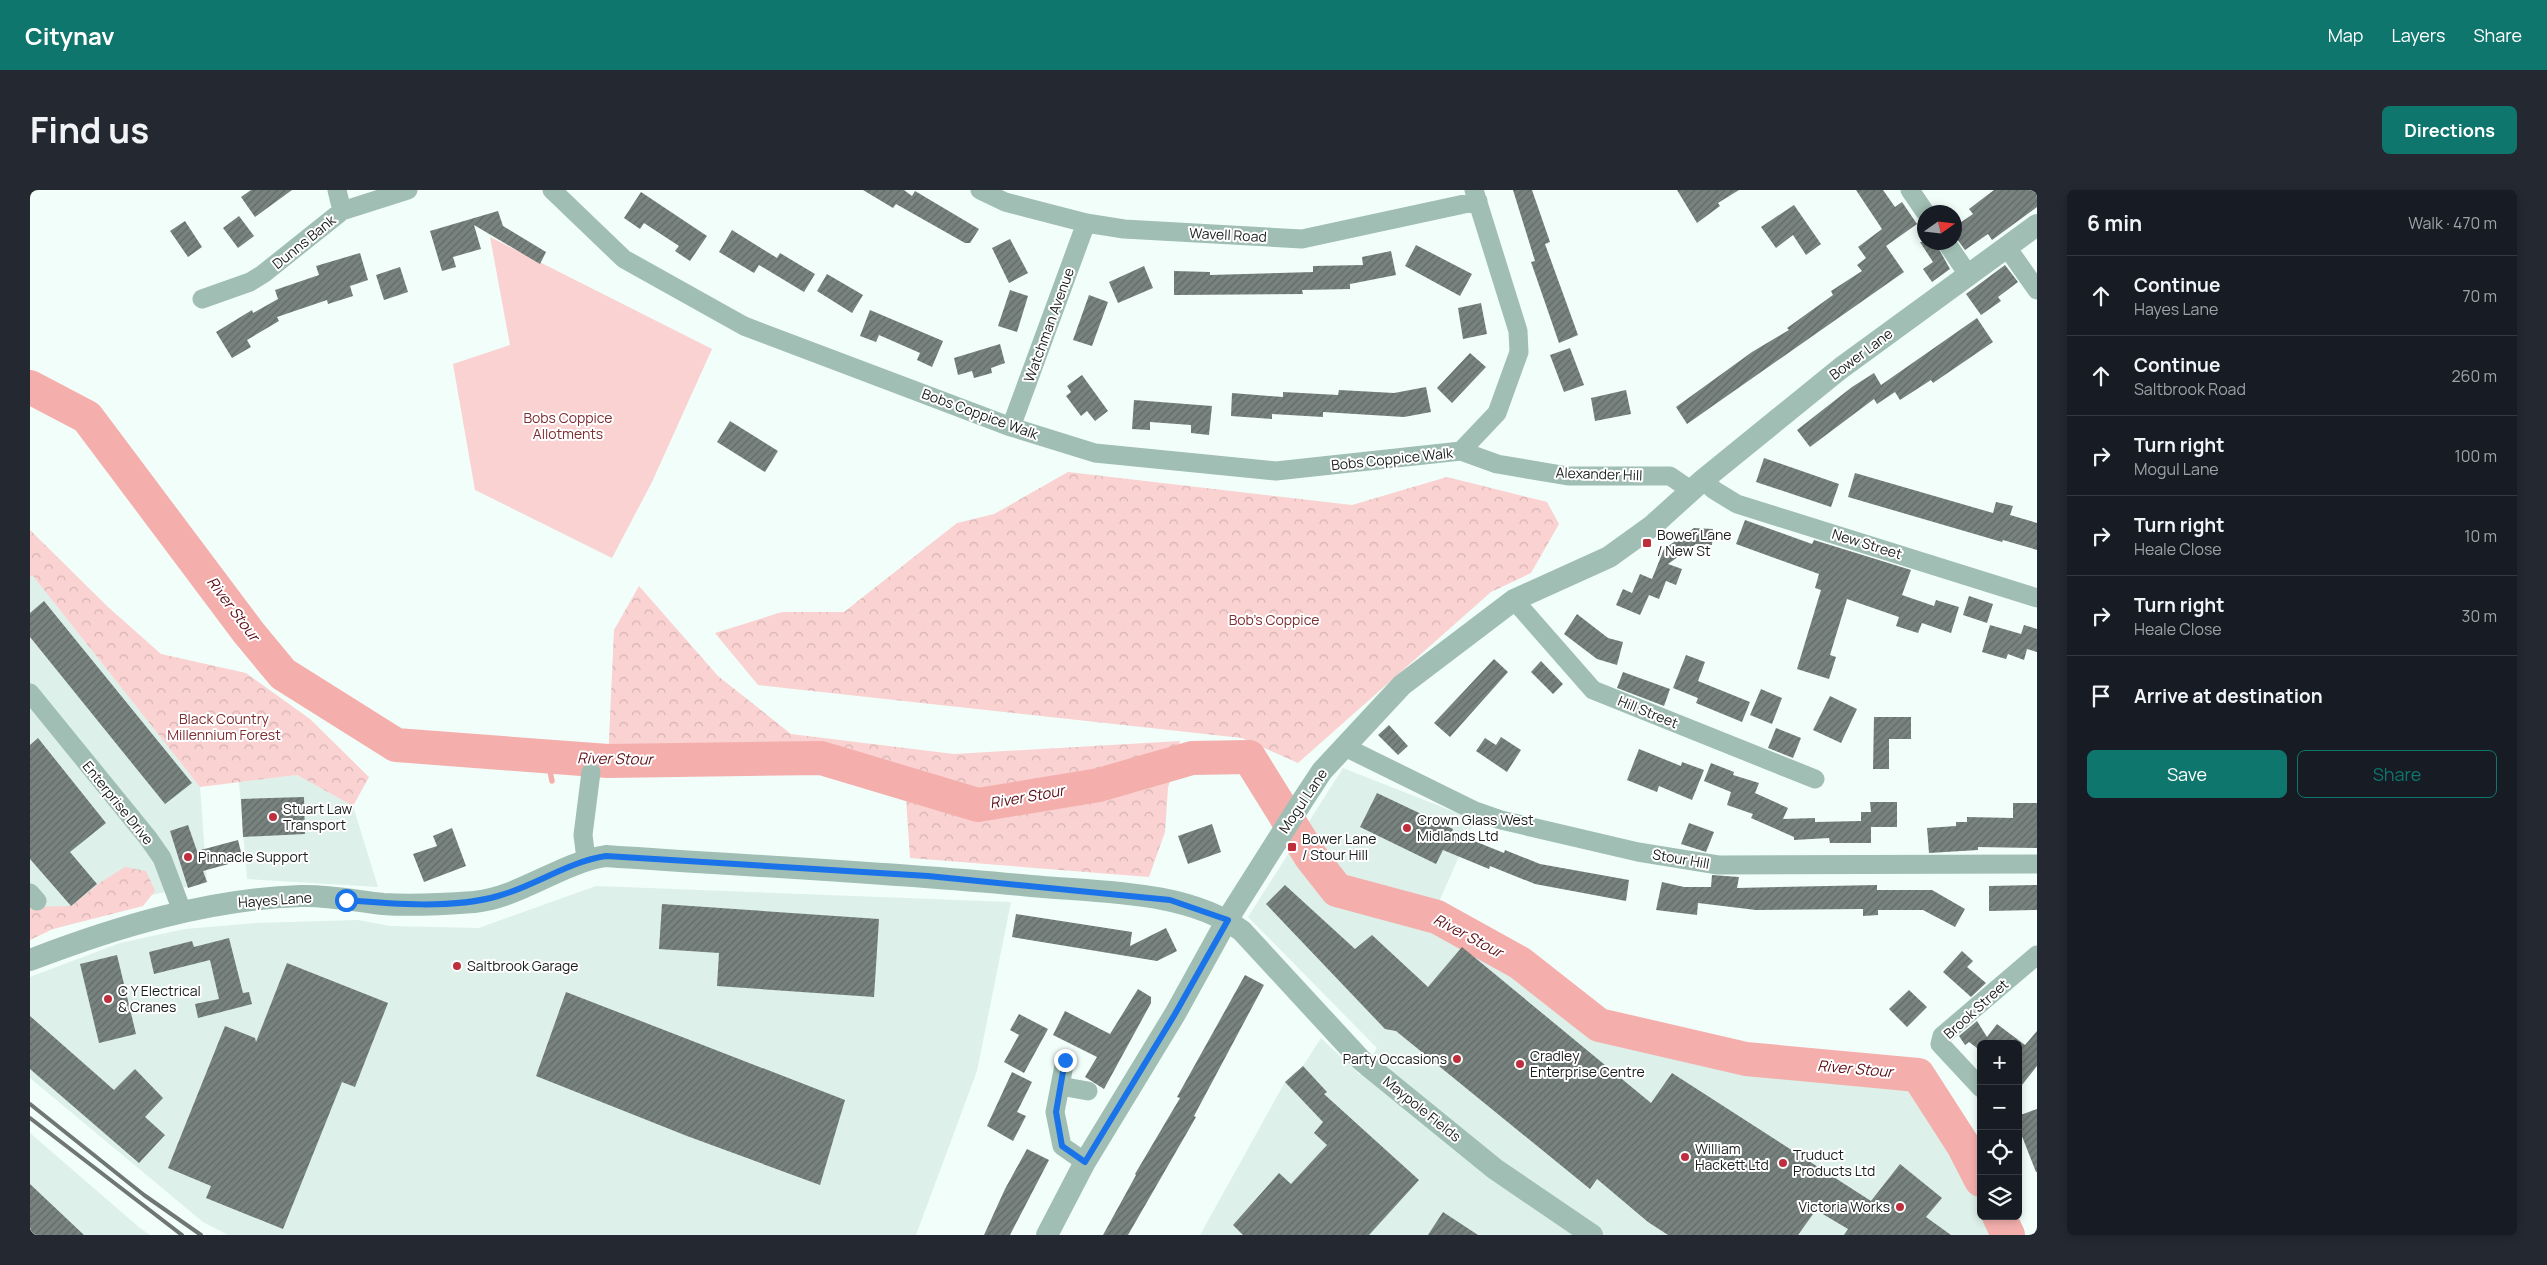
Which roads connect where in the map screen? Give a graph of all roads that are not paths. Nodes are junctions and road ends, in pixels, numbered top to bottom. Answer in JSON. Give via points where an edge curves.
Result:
{"nodes":[{"id":1,"x":337,"y":190,"type":"edge"},
{"id":2,"x":408,"y":190,"type":"edge"},
{"id":3,"x":552,"y":190,"type":"edge"},
{"id":4,"x":980,"y":190,"type":"edge"},
{"id":5,"x":1910,"y":190,"type":"edge"},
{"id":6,"x":1476,"y":196,"type":"edge"},
{"id":7,"x":1920,"y":205,"type":"edge"},
{"id":8,"x":342,"y":212,"type":"junction"},
{"id":9,"x":1086,"y":223,"type":"junction"},
{"id":10,"x":2037,"y":225,"type":"edge"},
{"id":11,"x":2006,"y":246,"type":"junction"},
{"id":12,"x":1951,"y":250,"type":"edge"},
{"id":13,"x":1969,"y":276,"type":"junction"},
{"id":14,"x":2037,"y":290,"type":"edge"},
{"id":15,"x":202,"y":299,"type":"dead end"},
{"id":16,"x":1012,"y":427,"type":"junction"},
{"id":17,"x":1461,"y":451,"type":"junction"},
{"id":18,"x":1697,"y":485,"type":"junction"},
{"id":19,"x":2037,"y":598,"type":"edge"},
{"id":20,"x":1514,"y":600,"type":"junction"},
{"id":21,"x":33,"y":702,"type":"edge"},
{"id":22,"x":1345,"y":747,"type":"junction"},
{"id":23,"x":591,"y":772,"type":"dead end"},
{"id":24,"x":1815,"y":779,"type":"dead end"},
{"id":25,"x":586,"y":859,"type":"junction"},
{"id":26,"x":2037,"y":864,"type":"edge"},
{"id":27,"x":182,"y":911,"type":"junction"},
{"id":28,"x":1228,"y":920,"type":"junction"},
{"id":29,"x":2037,"y":955,"type":"edge"},
{"id":30,"x":30,"y":960,"type":"edge"},
{"id":31,"x":1065,"y":1060,"type":"dead end"},
{"id":32,"x":1978,"y":1085,"type":"edge"},
{"id":33,"x":1060,"y":1086,"type":"junction"},
{"id":34,"x":1088,"y":1091,"type":"dead end"},
{"id":35,"x":1085,"y":1162,"type":"junction"},
{"id":36,"x":1047,"y":1235,"type":"edge"},
{"id":37,"x":1592,"y":1235,"type":"edge"}],
"edges":[{"from":1,"to":8,"type":"street"},
{"from":2,"to":8,"type":"street","name":"Dunns Bank"},
{"from":3,"to":16,"type":"street","name":"Bobs Coppice Walk","via":[[624,259],[744,326]]},
{"from":4,"to":9,"type":"street","name":"Wavell Road","via":[[1005,202]]},
{"from":5,"to":7,"type":"street"},
{"from":6,"to":9,"type":"street","name":"Wavell Road","via":[[1302,239],[1124,229]]},
{"from":6,"to":17,"type":"street","via":[[1518,331],[1519,352],[1497,413]]},
{"from":8,"to":15,"type":"street","name":"Dunns Bank","via":[[263,274]]},
{"from":9,"to":16,"type":"street","name":"Watchman Avenue"},
{"from":10,"to":11,"type":"street","name":"Bower Lane"},
{"from":11,"to":13,"type":"street","name":"Bower Lane"},
{"from":11,"to":14,"type":"street"},
{"from":12,"to":13,"type":"street"},
{"from":13,"to":18,"type":"street","name":"Bower Lane","via":[[1841,368]]},
{"from":16,"to":17,"type":"street","name":"Bobs Coppice Walk","via":[[1095,453],[1276,471]]},
{"from":17,"to":18,"type":"street","name":"Alexander Hill","via":[[1497,464],[1568,476],[1670,476]]},
{"from":18,"to":19,"type":"street","name":"New Street","via":[[1714,490],[1737,504]]},
{"from":18,"to":20,"type":"street","name":"Mogul Lane","via":[[1652,526],[1609,557]]},
{"from":20,"to":22,"type":"street","name":"Mogul Lane","via":[[1402,685]]},
{"from":20,"to":24,"type":"street","name":"Hill Street","via":[[1593,690]]},
{"from":21,"to":27,"type":"street","name":"Enterprise Drive","via":[[148,838],[162,858]]},
{"from":22,"to":26,"type":"street","name":"Stour Hill","via":[[1501,820],[1638,852],[1718,865]]},
{"from":22,"to":28,"type":"street","name":"Mogul Lane","via":[[1322,771]]},
{"from":23,"to":25,"type":"street","via":[[583,836]]},
{"from":25,"to":27,"type":"street","name":"Hayes Lane","via":[[526,886],[476,902],[386,904],[303,895]]},
{"from":25,"to":28,"type":"street","name":"Hayes Lane","via":[[606,856],[938,877],[1170,900]]},
{"from":27,"to":30,"type":"street","name":"Hayes Lane"},
{"from":28,"to":35,"type":"street","name":"Mogul Lane"},
{"from":28,"to":37,"type":"street","name":"Maypole Fields","via":[[1242,931],[1361,1060],[1495,1169]]},
{"from":29,"to":32,"type":"street","name":"Brook Street","via":[[1942,1036],[1940,1044]]},
{"from":31,"to":33,"type":"street"},
{"from":33,"to":34,"type":"street"},
{"from":33,"to":35,"type":"street","via":[[1056,1112],[1062,1146]]},
{"from":35,"to":36,"type":"street","name":"Mogul Lane"}]}
